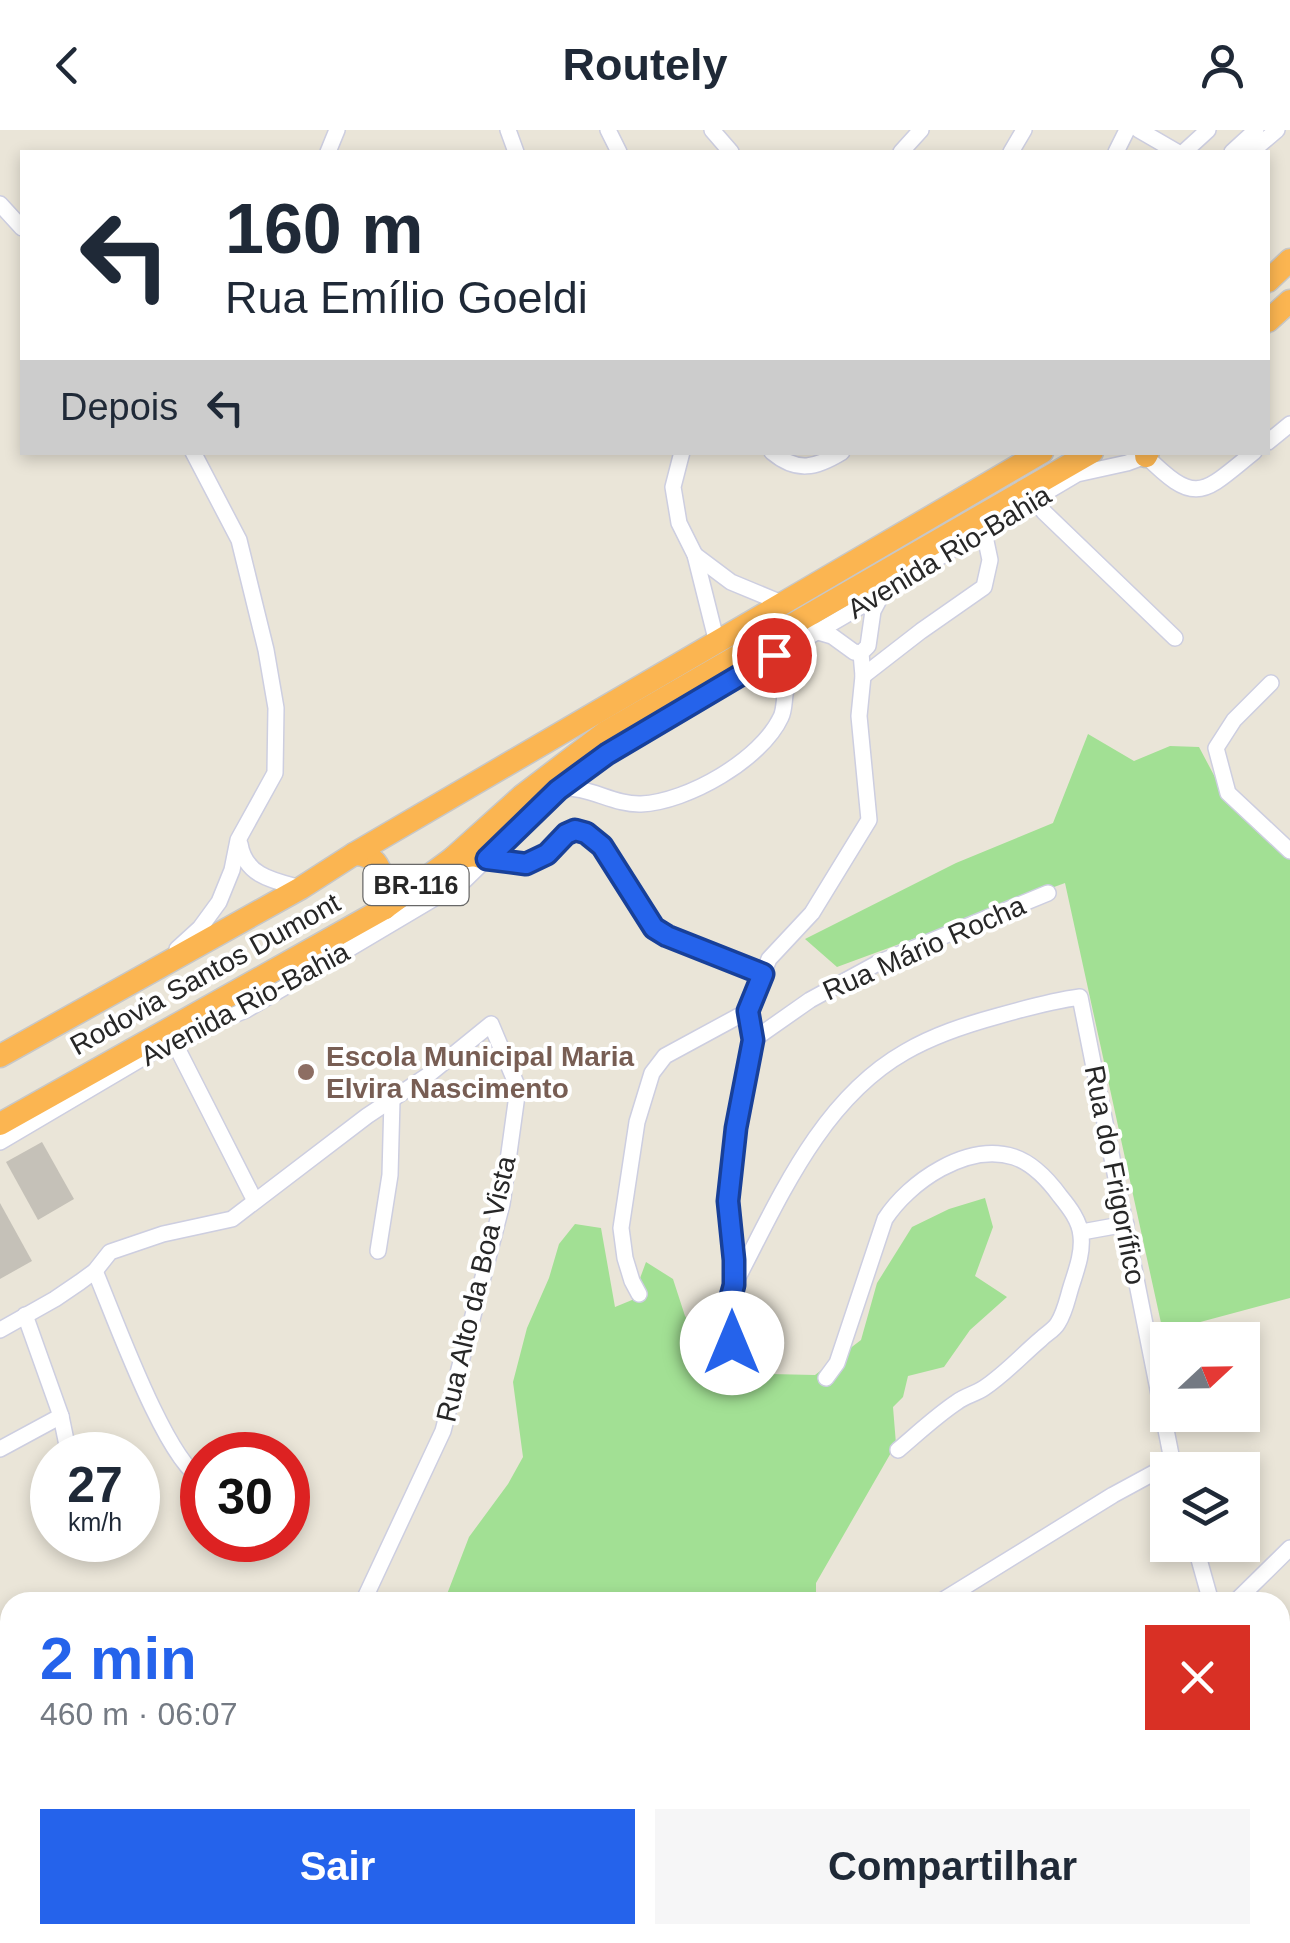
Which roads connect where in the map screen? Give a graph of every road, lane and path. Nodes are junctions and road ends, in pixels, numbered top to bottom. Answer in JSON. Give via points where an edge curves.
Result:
{"nodes":[{"id":1,"x":712,"y":130,"type":"edge"},
{"id":2,"x":921,"y":130,"type":"edge"},
{"id":3,"x":1140,"y":130,"type":"edge"},
{"id":4,"x":1208,"y":130,"type":"edge"},
{"id":5,"x":1256,"y":130,"type":"edge"},
{"id":6,"x":1277,"y":130,"type":"edge"},
{"id":7,"x":728,"y":150,"type":"edge"},
{"id":8,"x":903,"y":150,"type":"edge"},
{"id":9,"x":1176,"y":150,"type":"edge"},
{"id":10,"x":1183,"y":150,"type":"edge"},
{"id":11,"x":1234,"y":150,"type":"edge"},
{"id":12,"x":1254,"y":150,"type":"edge"},
{"id":13,"x":0,"y":204,"type":"edge"},
{"id":14,"x":20,"y":226,"type":"edge"},
{"id":15,"x":1290,"y":260,"type":"edge"},
{"id":16,"x":1270,"y":279,"type":"edge"},
{"id":17,"x":1290,"y":301,"type":"edge"},
{"id":18,"x":1270,"y":319,"type":"edge"},
{"id":19,"x":1290,"y":424,"type":"edge"},
{"id":20,"x":1270,"y":440,"type":"edge"},
{"id":21,"x":195,"y":455,"type":"edge"},
{"id":22,"x":681,"y":455,"type":"edge"},
{"id":23,"x":776,"y":455,"type":"edge"},
{"id":24,"x":837,"y":455,"type":"edge"},
{"id":25,"x":1037,"y":455,"type":"edge"},
{"id":26,"x":1088,"y":455,"type":"edge"},
{"id":27,"x":1145,"y":455,"type":"edge"},
{"id":28,"x":1148,"y":455,"type":"edge"},
{"id":29,"x":1250,"y":455,"type":"edge"},
{"id":30,"x":1029,"y":497,"type":"junction"},
{"id":31,"x":983,"y":523,"type":"junction"},
{"id":32,"x":694,"y":556,"type":"junction"},
{"id":33,"x":882,"y":594,"type":"junction"},
{"id":34,"x":784,"y":604,"type":"junction"},
{"id":35,"x":811,"y":633,"type":"junction"},
{"id":36,"x":1174,"y":638,"type":"dead end"},
{"id":37,"x":717,"y":643,"type":"junction"},
{"id":38,"x":861,"y":653,"type":"junction"},
{"id":39,"x":863,"y":676,"type":"junction"},
{"id":40,"x":1270,"y":683,"type":"dead end"},
{"id":41,"x":558,"y":790,"type":"junction"},
{"id":42,"x":238,"y":840,"type":"junction"},
{"id":43,"x":1290,"y":851,"type":"edge"},
{"id":44,"x":354,"y":854,"type":"junction"},
{"id":45,"x":453,"y":858,"type":"junction"},
{"id":46,"x":487,"y":859,"type":"junction"},
{"id":47,"x":301,"y":888,"type":"junction"},
{"id":48,"x":1048,"y":893,"type":"dead end"},
{"id":49,"x":376,"y":919,"type":"junction"},
{"id":50,"x":147,"y":973,"type":"junction"},
{"id":51,"x":763,"y":974,"type":"junction"},
{"id":52,"x":748,"y":1011,"type":"junction"},
{"id":53,"x":174,"y":1040,"type":"junction"},
{"id":54,"x":753,"y":1040,"type":"junction"},
{"id":55,"x":0,"y":1056,"type":"edge"},
{"id":56,"x":392,"y":1100,"type":"junction"},
{"id":57,"x":0,"y":1124,"type":"edge"},
{"id":58,"x":0,"y":1142,"type":"edge"},
{"id":59,"x":256,"y":1201,"type":"junction"},
{"id":60,"x":1126,"y":1224,"type":"junction"},
{"id":61,"x":1082,"y":1232,"type":"junction"},
{"id":62,"x":378,"y":1250,"type":"dead end"},
{"id":63,"x":95,"y":1271,"type":"junction"},
{"id":64,"x":734,"y":1285,"type":"junction"},
{"id":65,"x":639,"y":1294,"type":"dead end"},
{"id":66,"x":24,"y":1314,"type":"junction"},
{"id":67,"x":0,"y":1330,"type":"edge"},
{"id":68,"x":731,"y":1361,"type":"dead end"},
{"id":69,"x":826,"y":1378,"type":"dead end"},
{"id":70,"x":62,"y":1416,"type":"junction"},
{"id":71,"x":65,"y":1432,"type":"edge"},
{"id":72,"x":0,"y":1449,"type":"edge"},
{"id":73,"x":898,"y":1450,"type":"dead end"},
{"id":74,"x":1170,"y":1452,"type":"edge"},
{"id":75,"x":180,"y":1457,"type":"edge"},
{"id":76,"x":1150,"y":1477,"type":"edge"},
{"id":77,"x":1290,"y":1548,"type":"edge"},
{"id":78,"x":1199,"y":1562,"type":"edge"},
{"id":79,"x":369,"y":1592,"type":"edge"},
{"id":80,"x":956,"y":1592,"type":"edge"},
{"id":81,"x":1207,"y":1592,"type":"edge"},
{"id":82,"x":1245,"y":1592,"type":"edge"}],
"edges":[{"from":1,"to":7,"type":"street"},
{"from":2,"to":8,"type":"street"},
{"from":3,"to":9,"type":"street"},
{"from":4,"to":10,"type":"street"},
{"from":5,"to":11,"type":"street"},
{"from":6,"to":12,"type":"street"},
{"from":13,"to":14,"type":"street"},
{"from":15,"to":16,"type":"highway"},
{"from":17,"to":18,"type":"highway"},
{"from":19,"to":20,"type":"street"},
{"from":21,"to":42,"type":"street","via":[[238,540],[276,708],[275,774]]},
{"from":22,"to":32,"type":"street","via":[[673,487]]},
{"from":23,"to":24,"type":"street","via":[[805,468]]},
{"from":25,"to":34,"type":"highway","name":"Rodovia Santos Dumont","number":"BR-116"},
{"from":26,"to":30,"type":"highway","name":"Rodovia Santos Dumont","number":"BR-116"},
{"from":27,"to":30,"type":"street","name":"Avenida Rio-Bahia","via":[[1077,474]]},
{"from":28,"to":29,"type":"street","via":[[1182,487],[1200,490]]},
{"from":30,"to":31,"type":"highway","name":"Rodovia Santos Dumont","number":"BR-116"},
{"from":30,"to":36,"type":"street"},
{"from":31,"to":33,"type":"street","name":"Avenida Rio-Bahia"},
{"from":31,"to":39,"type":"street","via":[[990,560],[984,587]]},
{"from":31,"to":45,"type":"highway","name":"Rodovia Santos Dumont","number":"BR-116","via":[[606,732]]},
{"from":32,"to":34,"type":"street","via":[[731,582]]},
{"from":32,"to":37,"type":"street"},
{"from":33,"to":35,"type":"street","name":"Avenida Rio-Bahia"},
{"from":33,"to":38,"type":"street"},
{"from":34,"to":37,"type":"highway","name":"Rodovia Santos Dumont","number":"BR-116"},
{"from":35,"to":38,"type":"street","via":[[832,636]]},
{"from":35,"to":41,"type":"street","name":"Avenida Rio-Bahia"},
{"from":35,"to":41,"type":"street","via":[[796,650],[783,715],[728,772],[657,802]]},
{"from":37,"to":44,"type":"highway","name":"Rodovia Santos Dumont","number":"BR-116"},
{"from":38,"to":39,"type":"street"},
{"from":39,"to":51,"type":"street","via":[[859,716],[870,820],[812,913]]},
{"from":40,"to":43,"type":"street","via":[[1216,748],[1228,793]]},
{"from":41,"to":46,"type":"street","name":"Avenida Rio-Bahia"},
{"from":42,"to":47,"type":"street","via":[[253,870]]},
{"from":42,"to":50,"type":"street","via":[[226,888],[210,916]]},
{"from":44,"to":47,"type":"highway","name":"Rodovia Santos Dumont","number":"BR-116"},
{"from":44,"to":49,"type":"highway","via":[[378,863],[383,879]]},
{"from":45,"to":46,"type":"highway"},
{"from":45,"to":49,"type":"highway","name":"Rodovia Santos Dumont","number":"BR-116"},
{"from":46,"to":49,"type":"street","name":"Avenida Rio-Bahia","via":[[465,880]]},
{"from":46,"to":51,"type":"street","via":[[526,864],[566,834],[586,833],[602,846],[654,928]]},
{"from":47,"to":50,"type":"highway","name":"Rodovia Santos Dumont","number":"BR-116"},
{"from":48,"to":54,"type":"street","name":"Rua Mário Rocha","via":[[878,963]]},
{"from":49,"to":53,"type":"street","name":"Avenida Rio-Bahia","via":[[246,1010]]},
{"from":49,"to":57,"type":"highway","name":"Rodovia Santos Dumont","number":"BR-116"},
{"from":50,"to":55,"type":"highway","name":"Rodovia Santos Dumont","number":"BR-116"},
{"from":51,"to":52,"type":"street"},
{"from":52,"to":54,"type":"street"},
{"from":52,"to":65,"type":"street","via":[[664,1056],[652,1073],[637,1122],[621,1228]]},
{"from":53,"to":58,"type":"street","name":"Avenida Rio-Bahia"},
{"from":53,"to":59,"type":"street"},
{"from":54,"to":64,"type":"street","via":[[728,1201]]},
{"from":56,"to":59,"type":"street"},
{"from":56,"to":62,"type":"street"},
{"from":56,"to":79,"type":"street","name":"Rua Alto da Boa Vista","via":[[492,1024],[518,1088],[502,1204],[444,1430]]},
{"from":59,"to":63,"type":"street","via":[[232,1220],[110,1252]]},
{"from":60,"to":61,"type":"street"},
{"from":60,"to":64,"type":"street","name":"Rua do Frigorífico","via":[[1080,997],[1046,1001],[958,1027],[902,1054],[849,1097],[803,1158]]},
{"from":60,"to":74,"type":"street","name":"Rua do Frigorífico"},
{"from":61,"to":69,"type":"street","via":[[1055,1188],[1017,1158],[978,1156],[924,1178],[884,1219],[838,1362]]},
{"from":61,"to":73,"type":"street","via":[[1077,1270],[1056,1327]]},
{"from":63,"to":66,"type":"street"},
{"from":63,"to":75,"type":"street"},
{"from":64,"to":68,"type":"street"},
{"from":66,"to":67,"type":"street"},
{"from":66,"to":70,"type":"street"},
{"from":70,"to":71,"type":"street"},
{"from":70,"to":72,"type":"street"},
{"from":76,"to":80,"type":"street"},
{"from":77,"to":82,"type":"street"},
{"from":78,"to":81,"type":"street"}]}
